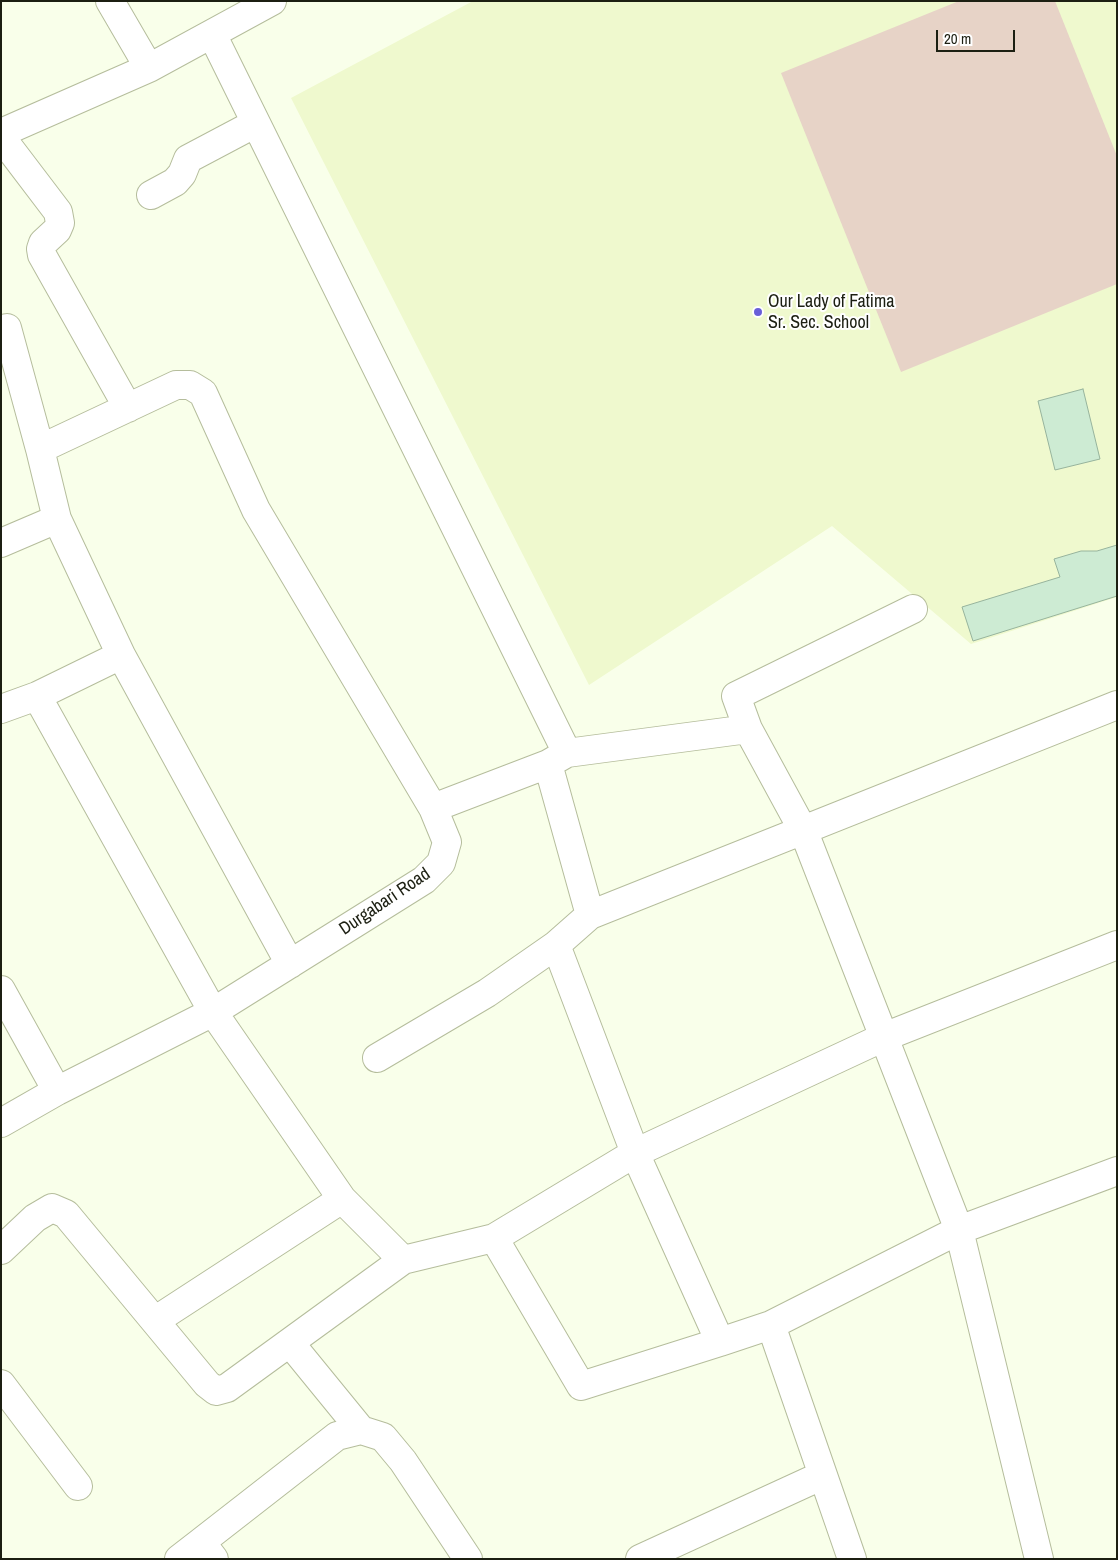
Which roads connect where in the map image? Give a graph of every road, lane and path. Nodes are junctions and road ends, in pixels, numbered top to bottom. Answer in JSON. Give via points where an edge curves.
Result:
{"nodes":[{"id":1,"x":110,"y":1,"type":"edge"},
{"id":2,"x":272,"y":1,"type":"edge"},
{"id":3,"x":212,"y":34,"type":"junction"},
{"id":4,"x":149,"y":68,"type":"junction"},
{"id":5,"x":256,"y":123,"type":"junction"},
{"id":6,"x":1,"y":133,"type":"edge"},
{"id":7,"x":1,"y":137,"type":"edge"},
{"id":8,"x":151,"y":195,"type":"dead end"},
{"id":9,"x":8,"y":328,"type":"dead end"},
{"id":10,"x":128,"y":408,"type":"junction"},
{"id":11,"x":40,"y":449,"type":"junction"},
{"id":12,"x":57,"y":519,"type":"junction"},
{"id":13,"x":1,"y":543,"type":"edge"},
{"id":14,"x":912,"y":609,"type":"dead end"},
{"id":15,"x":121,"y":655,"type":"junction"},
{"id":16,"x":37,"y":696,"type":"junction"},
{"id":17,"x":1117,"y":705,"type":"edge"},
{"id":18,"x":1,"y":709,"type":"edge"},
{"id":19,"x":748,"y":729,"type":"junction"},
{"id":20,"x":558,"y":758,"type":"junction"},
{"id":21,"x":433,"y":808,"type":"junction"},
{"id":22,"x":804,"y":832,"type":"junction"},
{"id":23,"x":590,"y":916,"type":"junction"},
{"id":24,"x":556,"y":945,"type":"junction"},
{"id":25,"x":1117,"y":945,"type":"edge"},
{"id":26,"x":290,"y":964,"type":"junction"},
{"id":27,"x":1,"y":990,"type":"edge"},
{"id":28,"x":213,"y":1012,"type":"junction"},
{"id":29,"x":884,"y":1037,"type":"junction"},
{"id":30,"x":378,"y":1058,"type":"dead end"},
{"id":31,"x":57,"y":1091,"type":"junction"},
{"id":32,"x":1,"y":1123,"type":"edge"},
{"id":33,"x":635,"y":1153,"type":"junction"},
{"id":34,"x":1117,"y":1171,"type":"edge"},
{"id":35,"x":342,"y":1199,"type":"junction"},
{"id":36,"x":959,"y":1230,"type":"junction"},
{"id":37,"x":494,"y":1238,"type":"junction"},
{"id":38,"x":1,"y":1250,"type":"edge"},
{"id":39,"x":403,"y":1260,"type":"junction"},
{"id":40,"x":156,"y":1320,"type":"junction"},
{"id":41,"x":771,"y":1325,"type":"junction"},
{"id":42,"x":720,"y":1342,"type":"junction"},
{"id":43,"x":290,"y":1343,"type":"junction"},
{"id":44,"x":1,"y":1384,"type":"edge"},
{"id":45,"x":361,"y":1430,"type":"junction"},
{"id":46,"x":823,"y":1475,"type":"junction"},
{"id":47,"x":78,"y":1486,"type":"dead end"},
{"id":48,"x":208,"y":1550,"type":"edge"},
{"id":49,"x":179,"y":1559,"type":"edge"},
{"id":50,"x":468,"y":1559,"type":"edge"},
{"id":51,"x":640,"y":1559,"type":"edge"},
{"id":52,"x":852,"y":1559,"type":"edge"},
{"id":53,"x":1039,"y":1559,"type":"edge"}],
"edges":[{"from":1,"to":4,"type":"street"},
{"from":2,"to":3,"type":"street"},
{"from":3,"to":4,"type":"street"},
{"from":3,"to":5,"type":"street"},
{"from":4,"to":6,"type":"street"},
{"from":5,"to":8,"type":"street","via":[[188,159],[175,182]]},
{"from":5,"to":20,"type":"street"},
{"from":7,"to":10,"type":"street","via":[[58,212],[60,223],[43,243],[42,255]]},
{"from":9,"to":11,"type":"street"},
{"from":10,"to":11,"type":"street","name":"Durgabari Road"},
{"from":10,"to":21,"type":"street","name":"Durgabari Road","via":[[176,385],[190,385],[204,393],[256,510]]},
{"from":11,"to":12,"type":"street"},
{"from":12,"to":13,"type":"street"},
{"from":12,"to":15,"type":"street"},
{"from":14,"to":19,"type":"street","via":[[736,696]]},
{"from":15,"to":16,"type":"street"},
{"from":15,"to":26,"type":"street"},
{"from":16,"to":18,"type":"street"},
{"from":16,"to":28,"type":"street"},
{"from":17,"to":22,"type":"street"},
{"from":19,"to":20,"type":"street"},
{"from":19,"to":22,"type":"street"},
{"from":20,"to":21,"type":"street"},
{"from":20,"to":23,"type":"street"},
{"from":21,"to":26,"type":"street","name":"Durgabari Road","via":[[447,842],[441,863],[424,880]]},
{"from":22,"to":23,"type":"street"},
{"from":22,"to":29,"type":"street"},
{"from":23,"to":24,"type":"street"},
{"from":24,"to":30,"type":"street","via":[[487,993]]},
{"from":24,"to":33,"type":"street"},
{"from":25,"to":29,"type":"street"},
{"from":26,"to":28,"type":"street","name":"Durgabari Road"},
{"from":27,"to":31,"type":"street"},
{"from":28,"to":31,"type":"street","name":"Durgabari Road"},
{"from":28,"to":35,"type":"street"},
{"from":29,"to":33,"type":"street"},
{"from":29,"to":36,"type":"street"},
{"from":31,"to":32,"type":"street","name":"Durgabari Road"},
{"from":33,"to":37,"type":"street"},
{"from":33,"to":42,"type":"street"},
{"from":34,"to":36,"type":"street"},
{"from":35,"to":39,"type":"street"},
{"from":35,"to":40,"type":"street"},
{"from":36,"to":41,"type":"street"},
{"from":36,"to":53,"type":"street"},
{"from":37,"to":39,"type":"street"},
{"from":37,"to":42,"type":"street","via":[[581,1386]]},
{"from":38,"to":40,"type":"street","via":[[34,1218],[52,1208],[66,1214]]},
{"from":39,"to":43,"type":"street"},
{"from":40,"to":43,"type":"street","via":[[216,1391],[227,1388]]},
{"from":41,"to":42,"type":"street"},
{"from":41,"to":46,"type":"street"},
{"from":43,"to":45,"type":"street"},
{"from":44,"to":47,"type":"street"},
{"from":45,"to":48,"type":"street","via":[[337,1436]]},
{"from":45,"to":50,"type":"street","via":[[383,1437],[403,1461]]},
{"from":46,"to":51,"type":"street"},
{"from":46,"to":52,"type":"street"},
{"from":48,"to":49,"type":"street"}]}
